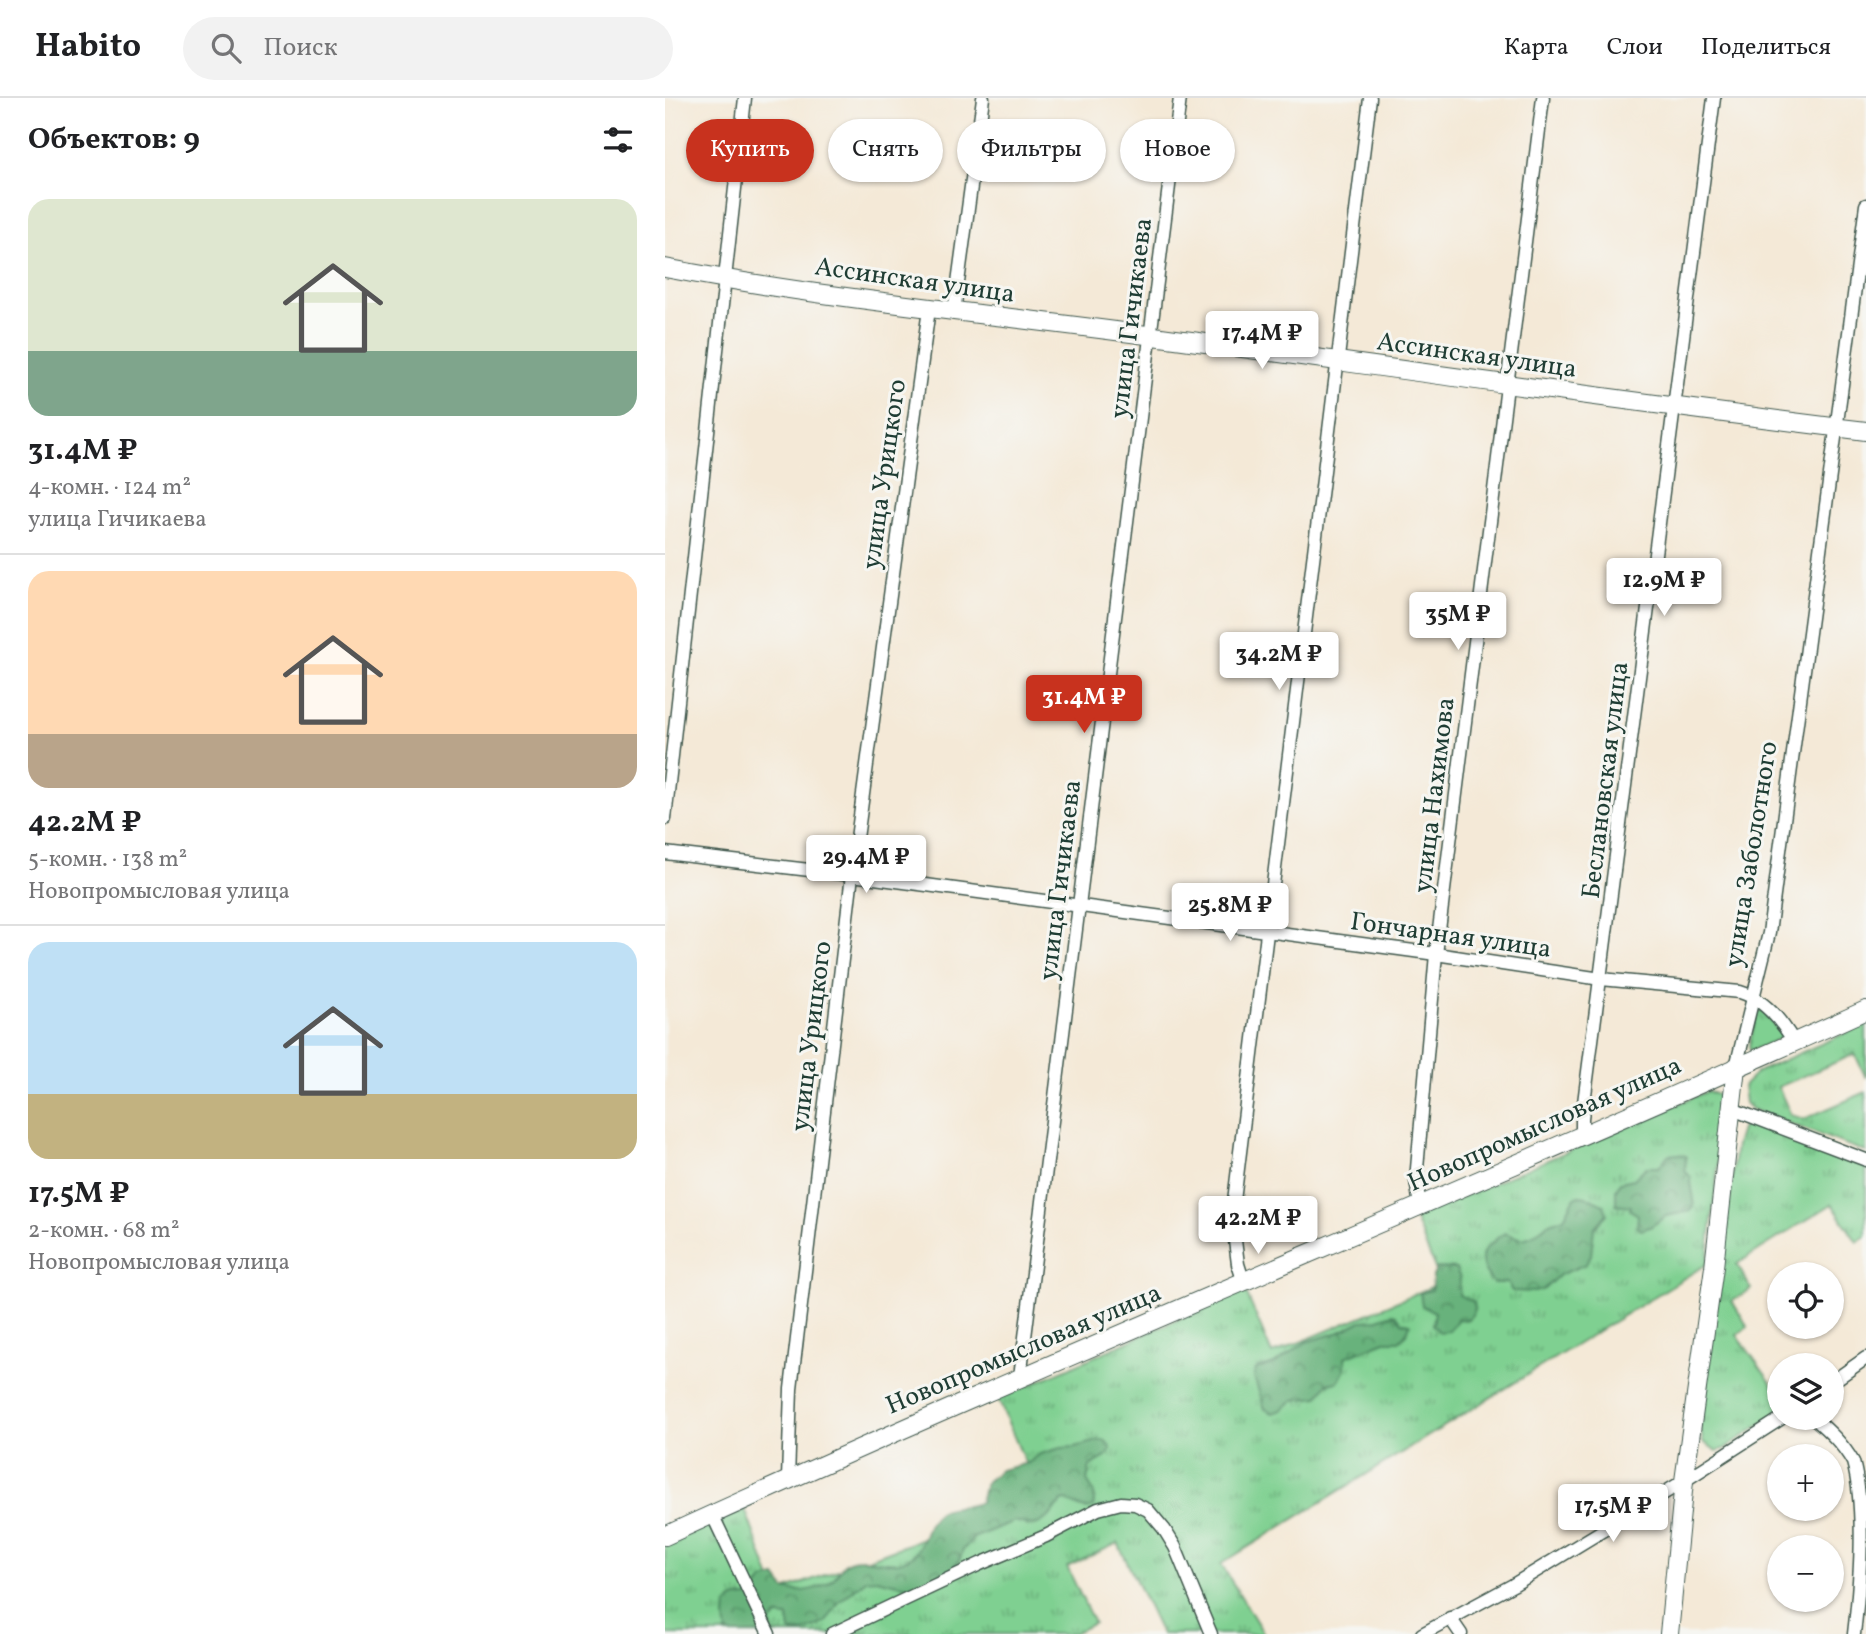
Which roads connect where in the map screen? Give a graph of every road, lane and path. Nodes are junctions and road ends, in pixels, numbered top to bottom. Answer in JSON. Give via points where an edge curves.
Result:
{"nodes":[{"id":1,"x":745,"y":98,"type":"edge"},
{"id":2,"x":983,"y":98,"type":"edge"},
{"id":3,"x":1180,"y":98,"type":"edge"},
{"id":4,"x":1370,"y":98,"type":"edge"},
{"id":5,"x":1543,"y":98,"type":"edge"},
{"id":6,"x":1714,"y":98,"type":"edge"},
{"id":7,"x":1866,"y":205,"type":"edge"},
{"id":8,"x":665,"y":268,"type":"edge"},
{"id":9,"x":725,"y":279,"type":"junction"},
{"id":10,"x":929,"y":309,"type":"junction"},
{"id":11,"x":954,"y":312,"type":"junction"},
{"id":12,"x":1151,"y":336,"type":"junction"},
{"id":13,"x":1337,"y":362,"type":"junction"},
{"id":14,"x":1509,"y":385,"type":"junction"},
{"id":15,"x":1675,"y":408,"type":"junction"},
{"id":16,"x":1835,"y":428,"type":"junction"},
{"id":17,"x":1866,"y":431,"type":"edge"},
{"id":18,"x":665,"y":819,"type":"edge"},
{"id":19,"x":665,"y":853,"type":"edge"},
{"id":20,"x":852,"y":875,"type":"junction"},
{"id":21,"x":1079,"y":906,"type":"junction"},
{"id":22,"x":1266,"y":931,"type":"junction"},
{"id":23,"x":1436,"y":954,"type":"junction"},
{"id":24,"x":1601,"y":979,"type":"junction"},
{"id":25,"x":1753,"y":996,"type":"junction"},
{"id":26,"x":1866,"y":1010,"type":"edge"},
{"id":27,"x":1794,"y":1042,"type":"junction"},
{"id":28,"x":1735,"y":1067,"type":"junction"},
{"id":29,"x":1733,"y":1109,"type":"junction"},
{"id":30,"x":1582,"y":1135,"type":"junction"},
{"id":31,"x":1866,"y":1160,"type":"edge"},
{"id":32,"x":1420,"y":1206,"type":"junction"},
{"id":33,"x":1244,"y":1283,"type":"junction"},
{"id":34,"x":1866,"y":1358,"type":"edge"},
{"id":35,"x":1844,"y":1374,"type":"edge"},
{"id":36,"x":1020,"y":1377,"type":"junction"},
{"id":37,"x":1767,"y":1428,"type":"edge"},
{"id":38,"x":1828,"y":1430,"type":"edge"},
{"id":39,"x":788,"y":1479,"type":"junction"},
{"id":40,"x":1684,"y":1481,"type":"junction"},
{"id":41,"x":712,"y":1514,"type":"junction"},
{"id":42,"x":665,"y":1536,"type":"edge"},
{"id":43,"x":1450,"y":1618,"type":"junction"},
{"id":44,"x":769,"y":1634,"type":"edge"},
{"id":45,"x":832,"y":1634,"type":"edge"},
{"id":46,"x":1211,"y":1634,"type":"edge"},
{"id":47,"x":1422,"y":1634,"type":"edge"},
{"id":48,"x":1461,"y":1634,"type":"edge"},
{"id":49,"x":1669,"y":1634,"type":"edge"},
{"id":50,"x":1854,"y":1634,"type":"edge"}],
"edges":[{"from":1,"to":9,"type":"street"},
{"from":2,"to":11,"type":"street"},
{"from":3,"to":12,"type":"street","name":"улица Гичикаева"},
{"from":4,"to":13,"type":"street"},
{"from":5,"to":14,"type":"street","name":"улица Нахимова"},
{"from":6,"to":15,"type":"street","name":"Беслановская улица"},
{"from":7,"to":16,"type":"street","name":"улица Заболотного"},
{"from":8,"to":9,"type":"street","name":"Ассинская улица"},
{"from":9,"to":10,"type":"street","name":"Ассинская улица"},
{"from":9,"to":18,"type":"street"},
{"from":10,"to":11,"type":"street","name":"Ассинская улица"},
{"from":10,"to":20,"type":"street","name":"улица Урицкого"},
{"from":11,"to":12,"type":"street","name":"Ассинская улица"},
{"from":12,"to":13,"type":"street","name":"Ассинская улица"},
{"from":12,"to":21,"type":"street","name":"улица Гичикаева"},
{"from":13,"to":14,"type":"street","name":"Ассинская улица"},
{"from":13,"to":22,"type":"street"},
{"from":14,"to":15,"type":"street","name":"Ассинская улица"},
{"from":14,"to":23,"type":"street","name":"улица Нахимова"},
{"from":15,"to":16,"type":"street","name":"Ассинская улица"},
{"from":15,"to":24,"type":"street","name":"Беслановская улица"},
{"from":16,"to":17,"type":"street","name":"Ассинская улица"},
{"from":16,"to":25,"type":"street","name":"улица Заболотного","via":[[1769,933]]},
{"from":19,"to":20,"type":"street","name":"Гончарная улица"},
{"from":20,"to":21,"type":"street","name":"Гончарная улица"},
{"from":20,"to":39,"type":"street","name":"улица Урицкого","via":[[791,1389]]},
{"from":21,"to":22,"type":"street","name":"Гончарная улица"},
{"from":21,"to":36,"type":"street","name":"улица Гичикаева"},
{"from":22,"to":23,"type":"street","name":"Гончарная улица"},
{"from":22,"to":33,"type":"street","via":[[1232,1217]]},
{"from":23,"to":24,"type":"street","name":"Гончарная улица"},
{"from":23,"to":32,"type":"street","name":"улица Нахимова","via":[[1416,1180]]},
{"from":24,"to":25,"type":"street","name":"Гончарная улица"},
{"from":24,"to":30,"type":"street","name":"Беслановская улица"},
{"from":25,"to":27,"type":"street"},
{"from":25,"to":28,"type":"street","name":"улица Заболотного"},
{"from":26,"to":27,"type":"street","name":"Новопромысловая улица"},
{"from":27,"to":28,"type":"street","name":"Новопромысловая улица"},
{"from":28,"to":29,"type":"street","name":"улица Заболотного"},
{"from":28,"to":30,"type":"street","name":"Новопромысловая улица"},
{"from":29,"to":31,"type":"street"},
{"from":29,"to":40,"type":"street","name":"улица Заболотного"},
{"from":30,"to":32,"type":"street","name":"Новопромысловая улица"},
{"from":32,"to":33,"type":"street","name":"Новопромысловая улица"},
{"from":33,"to":36,"type":"street","name":"Новопромысловая улица"},
{"from":34,"to":35,"type":"street"},
{"from":36,"to":39,"type":"street","name":"Новопромысловая улица"},
{"from":37,"to":40,"type":"street"},
{"from":38,"to":50,"type":"street","via":[[1853,1463],[1863,1492],[1865,1523]]},
{"from":39,"to":41,"type":"street","name":"Новопромысловая улица"},
{"from":40,"to":43,"type":"street"},
{"from":40,"to":49,"type":"street","name":"улица Заболотного"},
{"from":41,"to":42,"type":"street","name":"Новопромысловая улица"},
{"from":41,"to":44,"type":"street"},
{"from":43,"to":47,"type":"street"},
{"from":43,"to":48,"type":"street"},
{"from":45,"to":46,"type":"street","via":[[1098,1509],[1121,1503],[1148,1510],[1164,1529]]}]}
